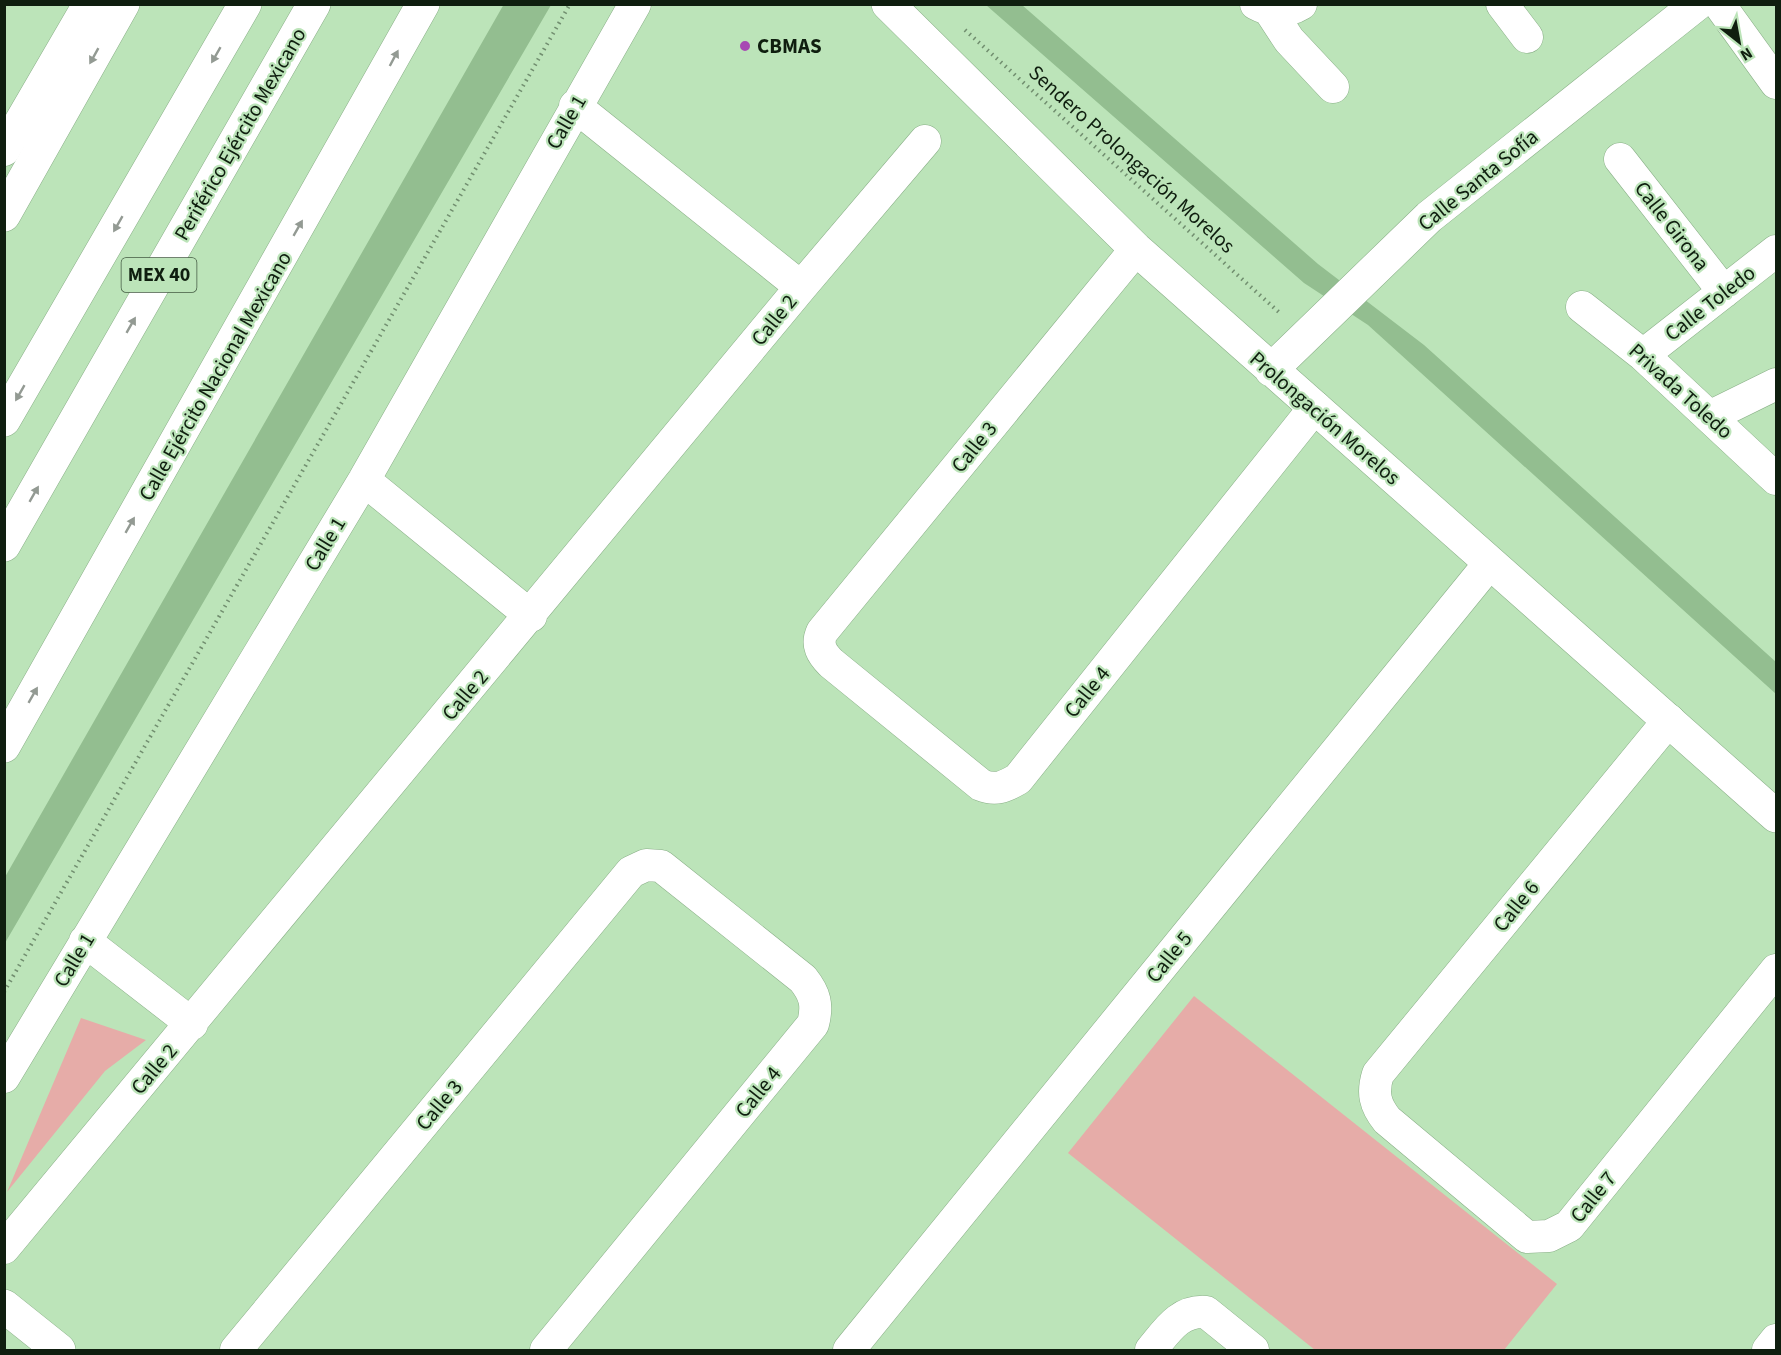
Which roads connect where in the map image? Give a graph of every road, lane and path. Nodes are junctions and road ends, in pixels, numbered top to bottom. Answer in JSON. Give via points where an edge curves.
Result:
{"nodes":[{"id":1,"x":89,"y":4,"type":"edge"},
{"id":2,"x":123,"y":4,"type":"edge"},
{"id":3,"x":245,"y":4,"type":"edge"},
{"id":4,"x":314,"y":4,"type":"edge"},
{"id":5,"x":423,"y":4,"type":"edge"},
{"id":6,"x":570,"y":4,"type":"edge"},
{"id":7,"x":635,"y":4,"type":"edge"},
{"id":8,"x":888,"y":4,"type":"edge"},
{"id":9,"x":1301,"y":4,"type":"edge"},
{"id":10,"x":1502,"y":4,"type":"edge"},
{"id":11,"x":1697,"y":4,"type":"edge"},
{"id":12,"x":1719,"y":4,"type":"edge"},
{"id":13,"x":1263,"y":8,"type":"edge"},
{"id":14,"x":964,"y":28,"type":"dead end"},
{"id":15,"x":1527,"y":37,"type":"dead end"},
{"id":16,"x":1776,"y":83,"type":"edge"},
{"id":17,"x":1332,"y":87,"type":"dead end"},
{"id":18,"x":575,"y":106,"type":"junction"},
{"id":19,"x":925,"y":141,"type":"dead end"},
{"id":20,"x":4,"y":150,"type":"edge"},
{"id":21,"x":1620,"y":159,"type":"dead end"},
{"id":22,"x":14,"y":177,"type":"edge"},
{"id":23,"x":4,"y":215,"type":"edge"},
{"id":24,"x":1136,"y":249,"type":"junction"},
{"id":25,"x":1776,"y":251,"type":"edge"},
{"id":26,"x":801,"y":286,"type":"junction"},
{"id":27,"x":1724,"y":292,"type":"junction"},
{"id":28,"x":1582,"y":307,"type":"dead end"},
{"id":29,"x":1305,"y":337,"type":"junction"},
{"id":30,"x":1642,"y":355,"type":"junction"},
{"id":31,"x":1271,"y":370,"type":"junction"},
{"id":32,"x":1776,"y":384,"type":"edge"},
{"id":33,"x":1315,"y":407,"type":"junction"},
{"id":34,"x":1711,"y":416,"type":"junction"},
{"id":35,"x":4,"y":420,"type":"edge"},
{"id":36,"x":1776,"y":479,"type":"edge"},
{"id":37,"x":364,"y":480,"type":"junction"},
{"id":38,"x":4,"y":544,"type":"edge"},
{"id":39,"x":1489,"y":564,"type":"junction"},
{"id":40,"x":531,"y":616,"type":"junction"},
{"id":41,"x":820,"y":647,"type":"joint"},
{"id":42,"x":1669,"y":720,"type":"junction"},
{"id":43,"x":4,"y":746,"type":"edge"},
{"id":44,"x":1776,"y":816,"type":"edge"},
{"id":45,"x":646,"y":865,"type":"joint"},
{"id":46,"x":85,"y":941,"type":"junction"},
{"id":47,"x":1776,"y":970,"type":"edge"},
{"id":48,"x":4,"y":992,"type":"edge"},
{"id":49,"x":192,"y":1024,"type":"junction"},
{"id":50,"x":4,"y":1077,"type":"edge"},
{"id":51,"x":1374,"y":1098,"type":"joint"},
{"id":52,"x":4,"y":1248,"type":"edge"},
{"id":53,"x":4,"y":1306,"type":"edge"},
{"id":54,"x":1776,"y":1340,"type":"edge"},
{"id":55,"x":59,"y":1350,"type":"edge"},
{"id":56,"x":236,"y":1350,"type":"edge"},
{"id":57,"x":546,"y":1350,"type":"edge"},
{"id":58,"x":849,"y":1350,"type":"edge"},
{"id":59,"x":1151,"y":1350,"type":"edge"},
{"id":60,"x":1253,"y":1350,"type":"edge"},
{"id":61,"x":1768,"y":1350,"type":"edge"}],
"edges":[{"from":1,"to":20,"type":"street"},
{"from":2,"to":22,"type":"main road","one_way":true},
{"from":3,"to":35,"type":"main road","number":"MEX 40","one_way":true},
{"from":38,"to":4,"type":"main road","name":"Periférico Ejército Mexicano","number":"MEX 40","one_way":true},
{"from":43,"to":5,"type":"main road","name":"Calle Ejército Nacional Mexicano","one_way":true},
{"from":6,"to":48,"type":"path"},
{"from":7,"to":18,"type":"street","name":"Calle 1"},
{"from":8,"to":24,"type":"main road","name":"Prolongación Morelos"},
{"from":9,"to":13,"type":"street","via":[[1292,9]]},
{"from":10,"to":15,"type":"street"},
{"from":11,"to":29,"type":"main road","name":"Calle Santa Sofía","via":[[1430,217]]},
{"from":12,"to":16,"type":"street"},
{"from":13,"to":17,"type":"street"},
{"from":14,"to":29,"type":"path","name":"Sendero Prolongación Morelos"},
{"from":18,"to":26,"type":"street"},
{"from":18,"to":37,"type":"street","name":"Calle 1"},
{"from":19,"to":26,"type":"street","name":"Calle 2"},
{"from":21,"to":27,"type":"street","name":"Calle Girona"},
{"from":22,"to":23,"type":"main road"},
{"from":24,"to":31,"type":"main road","name":"Prolongación Morelos"},
{"from":24,"to":41,"type":"street","name":"Calle 3","via":[[822,632]]},
{"from":25,"to":27,"type":"street","name":"Calle Toledo"},
{"from":26,"to":40,"type":"street","name":"Calle 2"},
{"from":27,"to":30,"type":"street","name":"Calle Toledo"},
{"from":28,"to":30,"type":"street","name":"Privada Toledo"},
{"from":29,"to":31,"type":"main road","name":"Calle Santa Sofía"},
{"from":30,"to":34,"type":"street","name":"Privada Toledo"},
{"from":31,"to":33,"type":"main road","name":"Prolongación Morelos"},
{"from":32,"to":34,"type":"street"},
{"from":33,"to":39,"type":"main road","name":"Prolongación Morelos"},
{"from":33,"to":41,"type":"street","name":"Calle 4","via":[[1018,779],[1000,789],[981,785],[831,663]]},
{"from":34,"to":36,"type":"street","name":"Privada Toledo"},
{"from":37,"to":40,"type":"street"},
{"from":37,"to":46,"type":"street","name":"Calle 1"},
{"from":39,"to":42,"type":"main road","name":"Prolongación Morelos"},
{"from":39,"to":58,"type":"street","name":"Calle 5"},
{"from":40,"to":49,"type":"street","name":"Calle 2"},
{"from":42,"to":44,"type":"main road","name":"Prolongación Morelos"},
{"from":42,"to":51,"type":"street","name":"Calle 6","via":[[1378,1074]]},
{"from":45,"to":56,"type":"street","name":"Calle 3","via":[[631,872]]},
{"from":45,"to":57,"type":"street","name":"Calle 4","via":[[661,866],[803,978],[816,1000],[816,1013],[813,1024]]},
{"from":46,"to":49,"type":"street"},
{"from":46,"to":50,"type":"street","name":"Calle 1"},
{"from":47,"to":51,"type":"street","name":"Calle 7","via":[[1569,1226],[1549,1236],[1527,1237],[1387,1120]]},
{"from":49,"to":52,"type":"street","name":"Calle 2"},
{"from":53,"to":55,"type":"main road"},
{"from":54,"to":61,"type":"street"},
{"from":59,"to":60,"type":"street","via":[[1173,1323],[1190,1312],[1206,1312]]}]}
